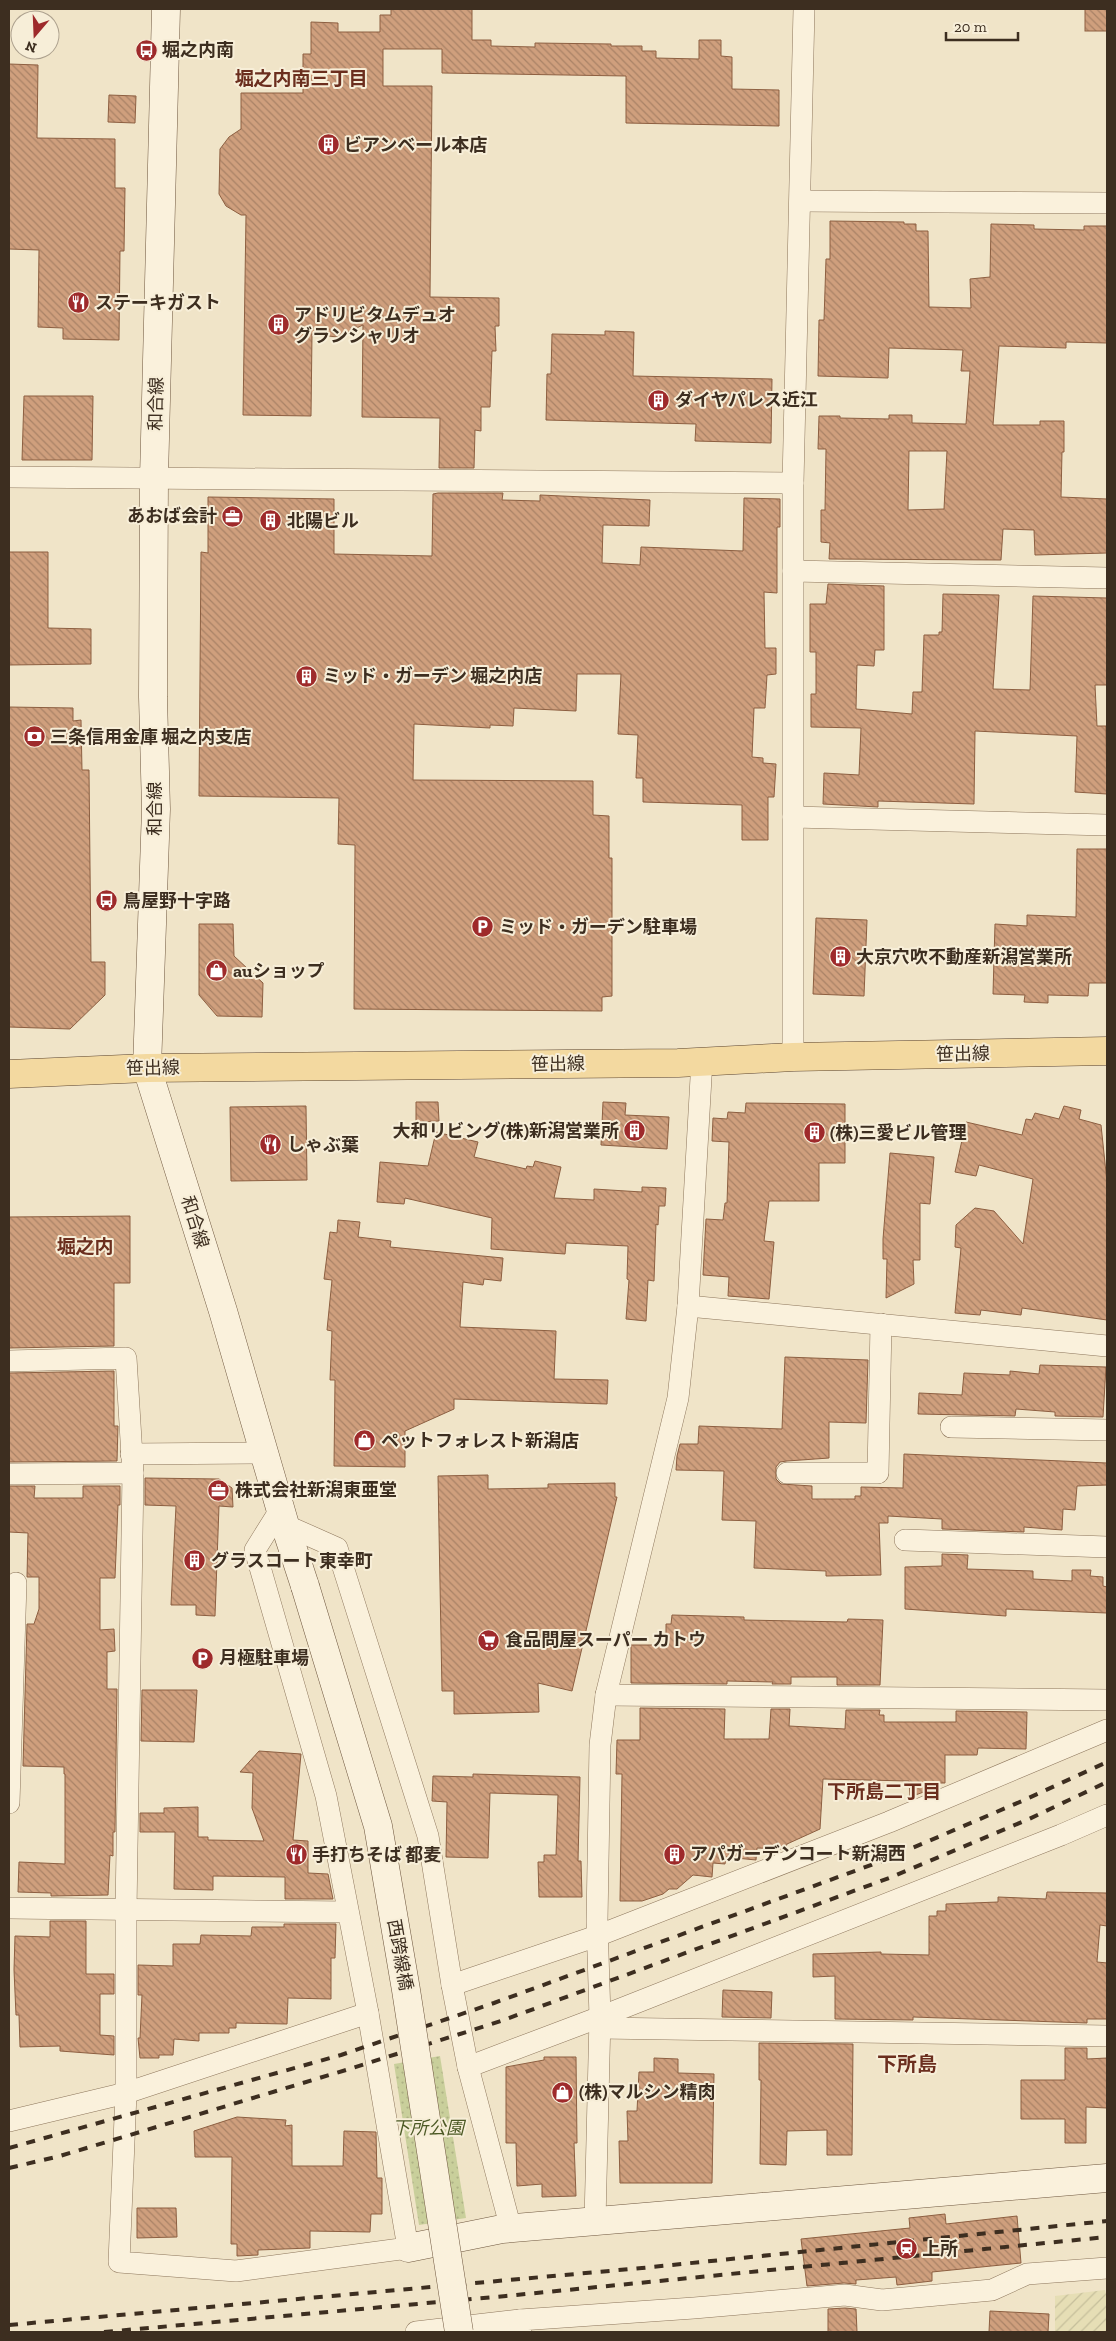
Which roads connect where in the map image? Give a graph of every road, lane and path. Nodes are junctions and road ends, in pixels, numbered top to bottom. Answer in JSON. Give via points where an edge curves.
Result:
{"nodes":[{"id":1,"x":166,"y":9,"type":"edge"},
{"id":2,"x":804,"y":9,"type":"edge"},
{"id":3,"x":801,"y":201,"type":"junction"},
{"id":4,"x":1107,"y":203,"type":"edge"},
{"id":5,"x":9,"y":477,"type":"edge"},
{"id":6,"x":154,"y":478,"type":"junction"},
{"id":7,"x":794,"y":483,"type":"junction"},
{"id":8,"x":793,"y":571,"type":"junction"},
{"id":9,"x":1107,"y":578,"type":"edge"},
{"id":10,"x":793,"y":818,"type":"junction"},
{"id":11,"x":1107,"y":825,"type":"edge"},
{"id":12,"x":1107,"y":1051,"type":"edge"},
{"id":13,"x":794,"y":1057,"type":"junction"},
{"id":14,"x":702,"y":1060,"type":"junction"},
{"id":15,"x":147,"y":1068,"type":"junction"},
{"id":16,"x":9,"y":1074,"type":"edge"},
{"id":17,"x":688,"y":1306,"type":"junction"},
{"id":18,"x":881,"y":1324,"type":"junction"},
{"id":19,"x":1107,"y":1346,"type":"edge"},
{"id":20,"x":9,"y":1361,"type":"edge"},
{"id":21,"x":951,"y":1427,"type":"dead end"},
{"id":22,"x":1107,"y":1430,"type":"edge"},
{"id":23,"x":264,"y":1453,"type":"junction"},
{"id":24,"x":132,"y":1463,"type":"junction"},
{"id":25,"x":787,"y":1473,"type":"dead end"},
{"id":26,"x":9,"y":1474,"type":"edge"},
{"id":27,"x":283,"y":1517,"type":"junction"},
{"id":28,"x":905,"y":1540,"type":"dead end"},
{"id":29,"x":1107,"y":1547,"type":"edge"},
{"id":30,"x":16,"y":1583,"type":"dead end"},
{"id":31,"x":306,"y":1586,"type":"joint"},
{"id":32,"x":606,"y":1695,"type":"junction"},
{"id":33,"x":1107,"y":1700,"type":"edge"},
{"id":34,"x":1107,"y":1730,"type":"edge"},
{"id":35,"x":9,"y":1803,"type":"edge"},
{"id":36,"x":1107,"y":1815,"type":"edge"},
{"id":37,"x":9,"y":1908,"type":"edge"},
{"id":38,"x":126,"y":1911,"type":"junction"},
{"id":39,"x":347,"y":1912,"type":"junction"},
{"id":40,"x":597,"y":1936,"type":"junction"},
{"id":41,"x":452,"y":1985,"type":"junction"},
{"id":42,"x":368,"y":2013,"type":"junction"},
{"id":43,"x":600,"y":2022,"type":"junction"},
{"id":44,"x":1107,"y":2036,"type":"edge"},
{"id":45,"x":468,"y":2067,"type":"junction"},
{"id":46,"x":126,"y":2093,"type":"junction"},
{"id":47,"x":9,"y":2121,"type":"edge"},
{"id":48,"x":1107,"y":2178,"type":"edge"},
{"id":49,"x":595,"y":2221,"type":"junction"},
{"id":50,"x":511,"y":2229,"type":"junction"},
{"id":51,"x":408,"y":2248,"type":"junction"},
{"id":52,"x":1107,"y":2268,"type":"edge"},
{"id":53,"x":521,"y":2326,"type":"edge"},
{"id":54,"x":416,"y":2332,"type":"edge"},
{"id":55,"x":424,"y":2332,"type":"edge"},
{"id":56,"x":459,"y":2332,"type":"edge"}],
"edges":[{"from":1,"to":6,"type":"main road","name":"和合線"},
{"from":2,"to":3,"type":"street"},
{"from":3,"to":4,"type":"street"},
{"from":3,"to":7,"type":"street"},
{"from":5,"to":6,"type":"street"},
{"from":6,"to":7,"type":"street"},
{"from":6,"to":15,"type":"main road","name":"和合線","via":[[156,809]]},
{"from":7,"to":8,"type":"street"},
{"from":8,"to":9,"type":"street"},
{"from":8,"to":10,"type":"street"},
{"from":10,"to":11,"type":"street"},
{"from":10,"to":13,"type":"street"},
{"from":12,"to":13,"type":"main road","name":"笹出線"},
{"from":13,"to":14,"type":"main road","name":"笹出線"},
{"from":14,"to":15,"type":"main road","name":"笹出線","via":[[678,1063]]},
{"from":14,"to":17,"type":"street"},
{"from":15,"to":16,"type":"main road","name":"笹出線"},
{"from":15,"to":23,"type":"main road","name":"和合線"},
{"from":17,"to":18,"type":"street"},
{"from":17,"to":32,"type":"street","via":[[678,1398]]},
{"from":18,"to":19,"type":"street"},
{"from":18,"to":25,"type":"street","via":[[878,1473]]},
{"from":20,"to":24,"type":"street","via":[[126,1358]]},
{"from":21,"to":22,"type":"street"},
{"from":23,"to":24,"type":"street"},
{"from":23,"to":27,"type":"main road","name":"和合線"},
{"from":24,"to":26,"type":"street"},
{"from":24,"to":38,"type":"street"},
{"from":27,"to":31,"type":"main road","name":"和合線"},
{"from":27,"to":39,"type":"street","via":[[255,1550],[326,1796]]},
{"from":27,"to":41,"type":"street","via":[[337,1548],[428,1836]]},
{"from":28,"to":29,"type":"street"},
{"from":30,"to":35,"type":"street"},
{"from":31,"to":56,"type":"main road","name":"西跨線橋","bridge":true,"via":[[378,1826]]},
{"from":32,"to":33,"type":"street"},
{"from":32,"to":40,"type":"street","via":[[600,1745]]},
{"from":34,"to":40,"type":"street","via":[[889,1822]]},
{"from":36,"to":43,"type":"street"},
{"from":37,"to":38,"type":"street"},
{"from":38,"to":39,"type":"street"},
{"from":38,"to":46,"type":"street"},
{"from":39,"to":42,"type":"street"},
{"from":40,"to":41,"type":"street"},
{"from":40,"to":43,"type":"street"},
{"from":41,"to":45,"type":"street"},
{"from":42,"to":46,"type":"street"},
{"from":42,"to":51,"type":"street"},
{"from":43,"to":44,"type":"street"},
{"from":43,"to":45,"type":"street"},
{"from":43,"to":49,"type":"street"},
{"from":45,"to":50,"type":"street"},
{"from":46,"to":47,"type":"street"},
{"from":46,"to":51,"type":"street","via":[[119,2262],[236,2271]]},
{"from":48,"to":49,"type":"main road"},
{"from":49,"to":50,"type":"main road"},
{"from":50,"to":51,"type":"main road"},
{"from":52,"to":53,"type":"street","via":[[1027,2274],[992,2290],[882,2300],[845,2294]]},
{"from":53,"to":55,"type":"street"},
{"from":54,"to":55,"type":"street"}]}
